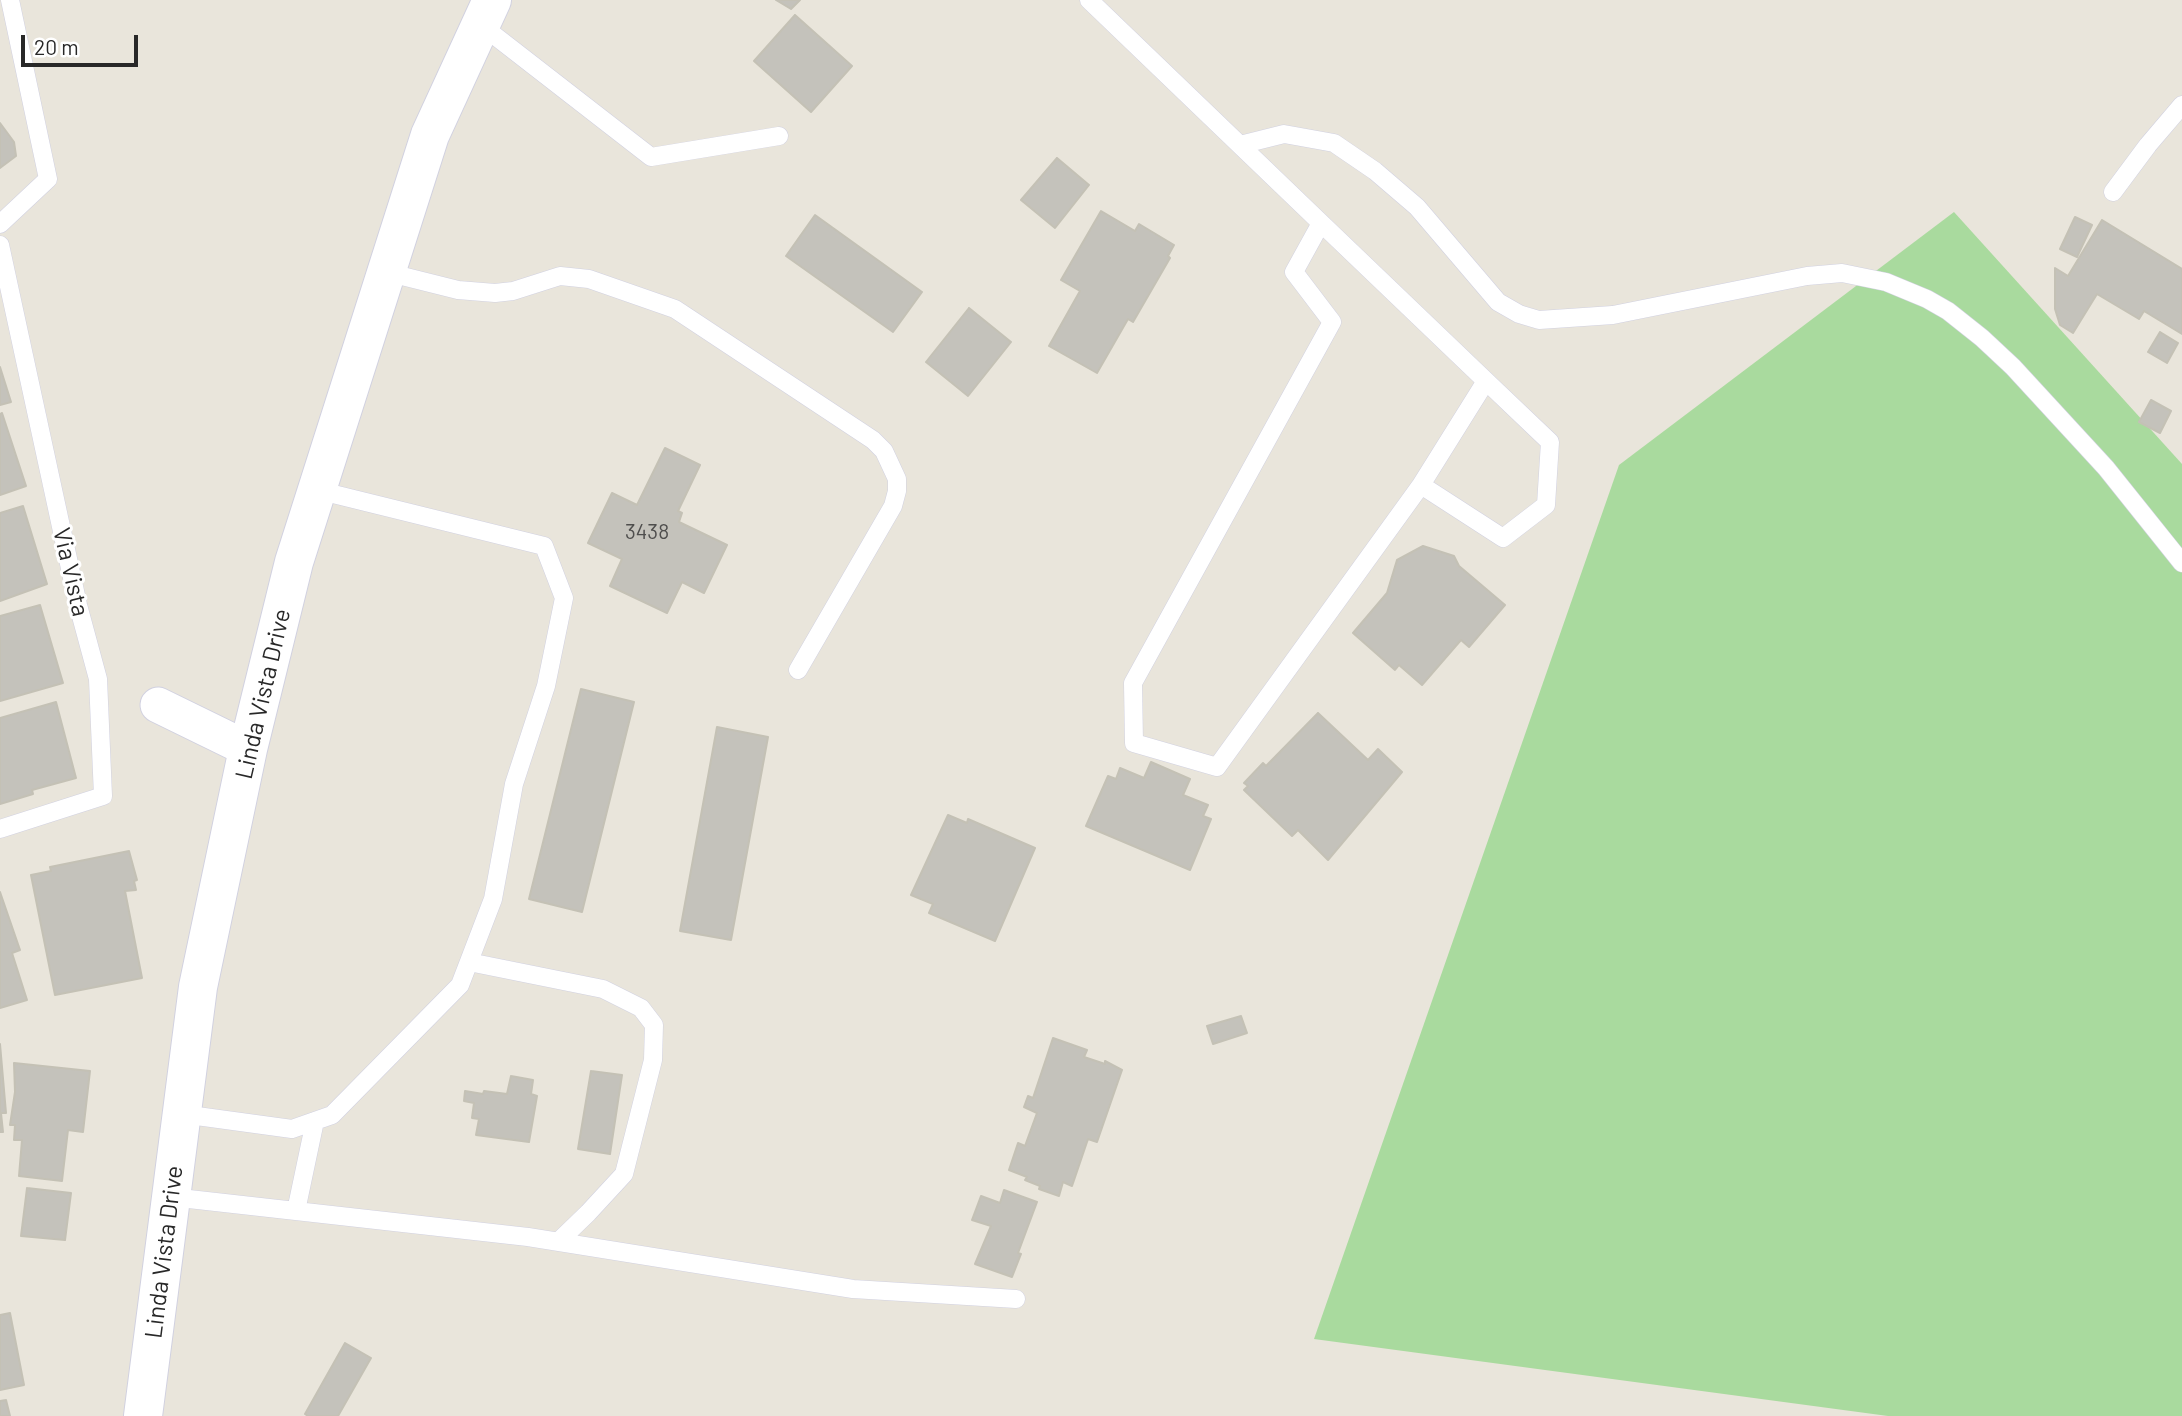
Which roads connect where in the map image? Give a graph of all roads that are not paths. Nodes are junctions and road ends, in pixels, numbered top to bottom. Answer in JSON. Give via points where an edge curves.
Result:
{"nodes":[{"id":1,"x":10,"y":0,"type":"edge"},
{"id":2,"x":1089,"y":0,"type":"edge"},
{"id":3,"x":486,"y":13,"type":"edge"},
{"id":4,"x":2182,"y":105,"type":"edge"},
{"id":5,"x":779,"y":136,"type":"dead end"},
{"id":6,"x":1240,"y":145,"type":"junction"},
{"id":7,"x":2113,"y":192,"type":"dead end"},
{"id":8,"x":1321,"y":223,"type":"junction"},
{"id":9,"x":0,"y":224,"type":"edge"},
{"id":10,"x":0,"y":245,"type":"edge"},
{"id":11,"x":386,"y":272,"type":"junction"},
{"id":12,"x":1486,"y":381,"type":"junction"},
{"id":13,"x":1421,"y":485,"type":"junction"},
{"id":14,"x":317,"y":490,"type":"junction"},
{"id":15,"x":2182,"y":563,"type":"edge"},
{"id":16,"x":798,"y":670,"type":"dead end"},
{"id":17,"x":158,"y":705,"type":"dead end"},
{"id":18,"x":248,"y":749,"type":"junction"},
{"id":19,"x":0,"y":829,"type":"edge"},
{"id":20,"x":469,"y":962,"type":"junction"},
{"id":21,"x":182,"y":1114,"type":"junction"},
{"id":22,"x":315,"y":1121,"type":"junction"},
{"id":23,"x":171,"y":1197,"type":"junction"},
{"id":24,"x":296,"y":1211,"type":"junction"},
{"id":25,"x":558,"y":1242,"type":"junction"},
{"id":26,"x":1016,"y":1298,"type":"dead end"},
{"id":27,"x":143,"y":1416,"type":"edge"}],
"edges":[{"from":1,"to":9,"type":"lane","via":[[48,179]]},
{"from":2,"to":6,"type":"lane"},
{"from":3,"to":5,"type":"lane","via":[[650,157]]},
{"from":3,"to":11,"type":"street","name":"Linda Vista Drive","via":[[430,135]]},
{"from":4,"to":7,"type":"lane"},
{"from":6,"to":8,"type":"lane"},
{"from":6,"to":15,"type":"lane","via":[[1284,134],[1334,143],[1416,206],[1498,302],[1539,320],[1613,314],[1794,278],[1842,273],[1885,282],[1927,299],[1948,311],[2013,367],[2106,468]]},
{"from":8,"to":12,"type":"lane"},
{"from":8,"to":13,"type":"lane","via":[[1294,272],[1332,322],[1133,683],[1134,743],[1217,767]]},
{"from":10,"to":19,"type":"lane","name":"Via Vista","via":[[78,606],[99,679],[103,796]]},
{"from":11,"to":14,"type":"street","name":"Linda Vista Drive"},
{"from":11,"to":16,"type":"lane","via":[[458,290],[495,293],[560,275],[589,279],[675,309],[873,440],[884,451],[897,479],[893,506]]},
{"from":12,"to":13,"type":"lane"},
{"from":12,"to":13,"type":"lane","via":[[1550,442],[1546,505],[1503,538]]},
{"from":14,"to":18,"type":"street","name":"Linda Vista Drive","via":[[294,562]]},
{"from":14,"to":20,"type":"lane","via":[[544,546],[564,598],[546,687],[514,784],[492,899]]},
{"from":17,"to":18,"type":"street"},
{"from":18,"to":21,"type":"street","name":"Linda Vista Drive","via":[[198,987]]},
{"from":20,"to":22,"type":"lane","via":[[460,985],[332,1115]]},
{"from":20,"to":25,"type":"lane","via":[[603,989],[641,1008],[654,1025],[653,1059],[624,1174]]},
{"from":21,"to":22,"type":"lane","via":[[292,1129]]},
{"from":21,"to":23,"type":"street","name":"Linda Vista Drive"},
{"from":22,"to":24,"type":"lane"},
{"from":23,"to":24,"type":"lane"},
{"from":23,"to":27,"type":"street","name":"Linda Vista Drive"},
{"from":24,"to":25,"type":"lane"},
{"from":25,"to":26,"type":"lane","via":[[853,1289]]}]}
